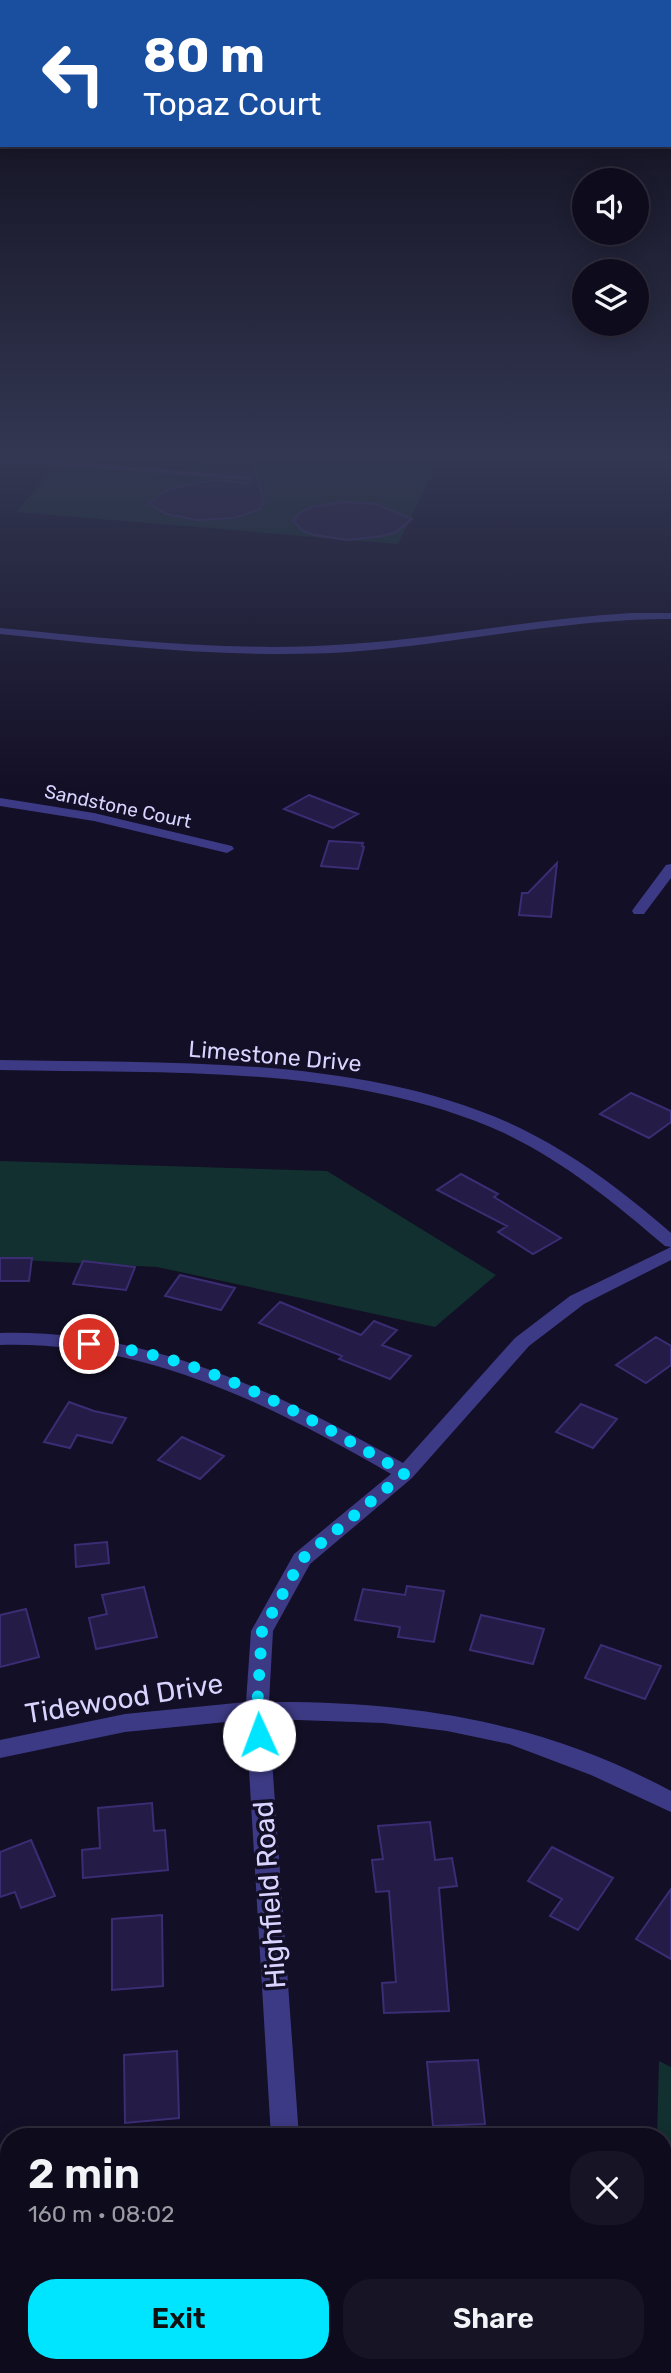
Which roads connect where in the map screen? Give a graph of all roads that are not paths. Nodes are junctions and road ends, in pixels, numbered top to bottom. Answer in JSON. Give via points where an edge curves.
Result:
{"nodes":[{"id":1,"x":671,"y":615,"type":"edge"},
{"id":2,"x":0,"y":631,"type":"edge"},
{"id":3,"x":0,"y":802,"type":"edge"},
{"id":4,"x":227,"y":849,"type":"dead end"},
{"id":5,"x":671,"y":868,"type":"edge"},
{"id":6,"x":639,"y":911,"type":"dead end"},
{"id":7,"x":0,"y":1065,"type":"edge"},
{"id":8,"x":671,"y":1242,"type":"edge"},
{"id":9,"x":671,"y":1253,"type":"edge"},
{"id":10,"x":0,"y":1339,"type":"edge"},
{"id":11,"x":405,"y":1473,"type":"junction"},
{"id":12,"x":257,"y":1709,"type":"junction"},
{"id":13,"x":0,"y":1749,"type":"edge"},
{"id":14,"x":671,"y":1802,"type":"edge"},
{"id":15,"x":284,"y":2128,"type":"edge"}],
"edges":[{"from":1,"to":2,"type":"street","via":[[599,617],[420,641],[282,650],[153,646]]},
{"from":3,"to":4,"type":"street","name":"Sandstone Court","via":[[94,817]]},
{"from":5,"to":6,"type":"street"},
{"from":7,"to":8,"type":"street","name":"Limestone Drive","via":[[327,1079],[414,1096],[488,1120],[564,1159]]},
{"from":9,"to":11,"type":"street","name":"Highfield Road","via":[[577,1300],[522,1342]]},
{"from":10,"to":11,"type":"street","via":[[113,1346],[202,1370],[302,1413]]},
{"from":11,"to":12,"type":"street","name":"Highfield Road","via":[[302,1559],[262,1631]]},
{"from":12,"to":13,"type":"street","name":"Tidewood Drive","via":[[68,1731]]},
{"from":12,"to":14,"type":"street","name":"Tidewood Drive","via":[[410,1716],[511,1736],[622,1776]]},
{"from":12,"to":15,"type":"street","name":"Highfield Road"}]}
